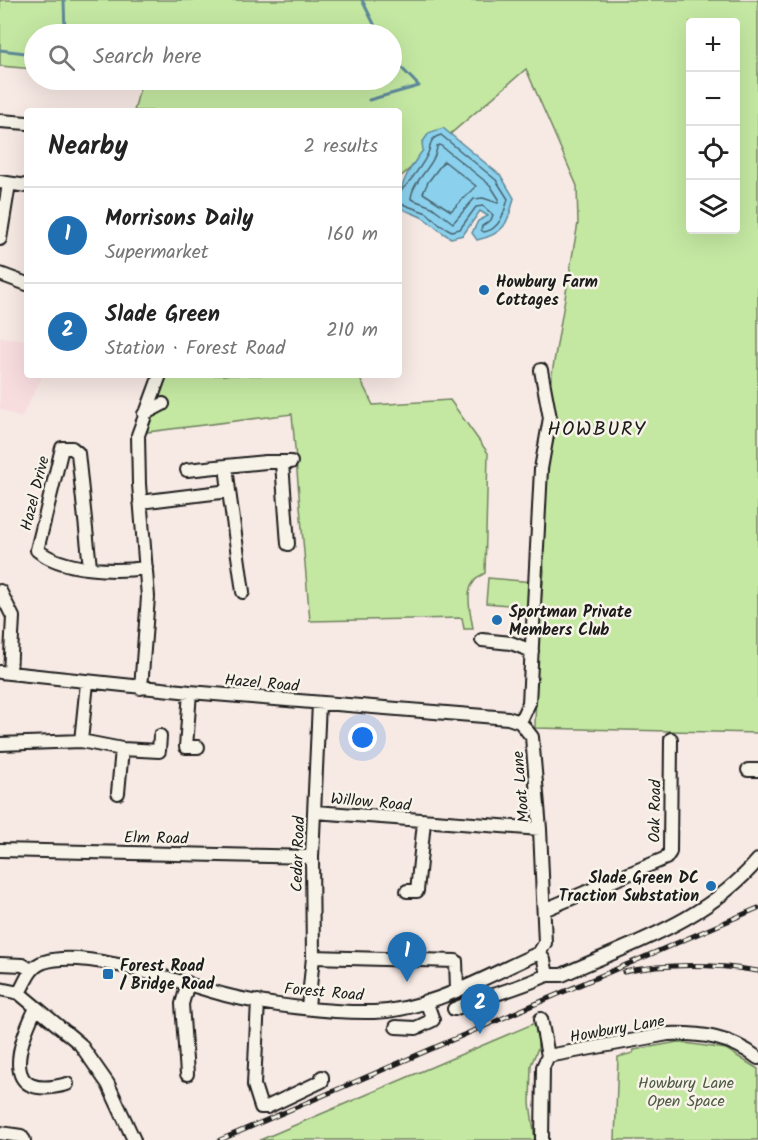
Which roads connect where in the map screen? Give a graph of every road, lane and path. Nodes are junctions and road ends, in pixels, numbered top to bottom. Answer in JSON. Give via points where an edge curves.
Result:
{"nodes":[{"id":1,"x":0,"y":121,"type":"edge"},
{"id":2,"x":24,"y":123,"type":"edge"},
{"id":3,"x":5,"y":183,"type":"edge"},
{"id":4,"x":24,"y":186,"type":"edge"},
{"id":5,"x":0,"y":239,"type":"edge"},
{"id":6,"x":0,"y":273,"type":"edge"},
{"id":7,"x":24,"y":283,"type":"edge"},
{"id":8,"x":541,"y":370,"type":"dead end"},
{"id":9,"x":159,"y":378,"type":"edge"},
{"id":10,"x":163,"y":404,"type":"dead end"},
{"id":11,"x":144,"y":414,"type":"junction"},
{"id":12,"x":226,"y":466,"type":"junction"},
{"id":13,"x":187,"y":470,"type":"dead end"},
{"id":14,"x":230,"y":491,"type":"junction"},
{"id":15,"x":140,"y":502,"type":"junction"},
{"id":16,"x":288,"y":544,"type":"dead end"},
{"id":17,"x":90,"y":567,"type":"junction"},
{"id":18,"x":146,"y":568,"type":"junction"},
{"id":19,"x":0,"y":591,"type":"edge"},
{"id":20,"x":243,"y":592,"type":"dead end"},
{"id":21,"x":482,"y":640,"type":"dead end"},
{"id":22,"x":532,"y":651,"type":"junction"},
{"id":23,"x":5,"y":673,"type":"edge"},
{"id":24,"x":87,"y":683,"type":"junction"},
{"id":25,"x":141,"y":688,"type":"junction"},
{"id":26,"x":190,"y":692,"type":"junction"},
{"id":27,"x":319,"y":703,"type":"junction"},
{"id":28,"x":520,"y":722,"type":"junction"},
{"id":29,"x":160,"y":736,"type":"dead end"},
{"id":30,"x":671,"y":739,"type":"dead end"},
{"id":31,"x":81,"y":741,"type":"junction"},
{"id":32,"x":0,"y":744,"type":"edge"},
{"id":33,"x":198,"y":747,"type":"dead end"},
{"id":34,"x":122,"y":749,"type":"junction"},
{"id":35,"x":118,"y":794,"type":"dead end"},
{"id":36,"x":315,"y":812,"type":"junction"},
{"id":37,"x":424,"y":822,"type":"junction"},
{"id":38,"x":540,"y":829,"type":"junction"},
{"id":39,"x":0,"y":850,"type":"edge"},
{"id":40,"x":312,"y":857,"type":"junction"},
{"id":41,"x":758,"y":860,"type":"edge"},
{"id":42,"x":417,"y":892,"type":"dead end"},
{"id":43,"x":544,"y":910,"type":"junction"},
{"id":44,"x":539,"y":952,"type":"junction"},
{"id":45,"x":313,"y":957,"type":"junction"},
{"id":46,"x":0,"y":964,"type":"edge"},
{"id":47,"x":31,"y":970,"type":"junction"},
{"id":48,"x":547,"y":975,"type":"junction"},
{"id":49,"x":188,"y":983,"type":"junction"},
{"id":50,"x":0,"y":989,"type":"edge"},
{"id":51,"x":457,"y":989,"type":"junction"},
{"id":52,"x":19,"y":993,"type":"junction"},
{"id":53,"x":258,"y":1001,"type":"junction"},
{"id":54,"x":426,"y":1001,"type":"junction"},
{"id":55,"x":308,"y":1007,"type":"junction"},
{"id":56,"x":36,"y":1008,"type":"junction"},
{"id":57,"x":454,"y":1009,"type":"dead end"},
{"id":58,"x":541,"y":1019,"type":"dead end"},
{"id":59,"x":396,"y":1027,"type":"dead end"},
{"id":60,"x":548,"y":1056,"type":"junction"},
{"id":61,"x":758,"y":1058,"type":"edge"},
{"id":62,"x":187,"y":1074,"type":"dead end"},
{"id":63,"x":322,"y":1077,"type":"dead end"},
{"id":64,"x":67,"y":1084,"type":"dead end"},
{"id":65,"x":0,"y":1133,"type":"edge"},
{"id":66,"x":24,"y":1140,"type":"edge"},
{"id":67,"x":134,"y":1140,"type":"edge"},
{"id":68,"x":542,"y":1140,"type":"edge"}],
"edges":[{"from":1,"to":2,"type":"street"},
{"from":3,"to":4,"type":"street"},
{"from":3,"to":5,"type":"street"},
{"from":6,"to":7,"type":"street"},
{"from":8,"to":22,"type":"street","via":[[550,418],[542,470]]},
{"from":9,"to":11,"type":"street"},
{"from":10,"to":11,"type":"street"},
{"from":11,"to":15,"type":"street","via":[[138,435]]},
{"from":12,"to":13,"type":"street"},
{"from":12,"to":14,"type":"street"},
{"from":12,"to":16,"type":"street","via":[[286,463]]},
{"from":14,"to":15,"type":"street"},
{"from":14,"to":20,"type":"street"},
{"from":15,"to":18,"type":"street"},
{"from":17,"to":17,"type":"street","name":"Hazel Drive","via":[[78,453],[62,448],[37,550],[50,561]]},
{"from":17,"to":18,"type":"street","name":"Hazel Drive"},
{"from":18,"to":25,"type":"street","via":[[148,597]]},
{"from":19,"to":23,"type":"street","via":[[13,617]]},
{"from":21,"to":22,"type":"street","via":[[512,643]]},
{"from":22,"to":28,"type":"street","via":[[529,703]]},
{"from":23,"to":24,"type":"street","name":"Hazel Road"},
{"from":24,"to":25,"type":"street","name":"Hazel Road"},
{"from":24,"to":31,"type":"street"},
{"from":25,"to":26,"type":"street","name":"Hazel Road"},
{"from":26,"to":27,"type":"street","name":"Hazel Road"},
{"from":26,"to":33,"type":"street","via":[[186,747]]},
{"from":27,"to":28,"type":"street","name":"Hazel Road"},
{"from":27,"to":36,"type":"street","name":"Cedar Road"},
{"from":28,"to":38,"type":"street","name":"Moat Lane","via":[[532,737]]},
{"from":29,"to":34,"type":"street","via":[[159,751]]},
{"from":30,"to":43,"type":"street","name":"Oak Road","via":[[670,852],[666,858]]},
{"from":31,"to":32,"type":"street"},
{"from":31,"to":34,"type":"street"},
{"from":34,"to":35,"type":"street"},
{"from":36,"to":37,"type":"street","name":"Willow Road"},
{"from":36,"to":40,"type":"street","name":"Cedar Road"},
{"from":37,"to":38,"type":"street","name":"Willow Road"},
{"from":37,"to":42,"type":"street","name":"Willow Road"},
{"from":38,"to":43,"type":"street","name":"Moat Lane"},
{"from":39,"to":40,"type":"street","name":"Elm Road"},
{"from":40,"to":45,"type":"street","name":"Cedar Road"},
{"from":41,"to":48,"type":"street","via":[[732,888],[699,912],[562,975]]},
{"from":43,"to":44,"type":"street","name":"Moat Lane","via":[[545,943]]},
{"from":44,"to":48,"type":"street"},
{"from":44,"to":51,"type":"street","name":"Forest Road"},
{"from":45,"to":51,"type":"street","via":[[456,961]]},
{"from":45,"to":55,"type":"street","name":"Cedar Road"},
{"from":46,"to":47,"type":"street","via":[[23,965]]},
{"from":47,"to":49,"type":"street","name":"Forest Road","via":[[41,962],[71,959],[120,965]]},
{"from":47,"to":52,"type":"street"},
{"from":48,"to":57,"type":"street"},
{"from":49,"to":53,"type":"street","name":"Forest Road"},
{"from":49,"to":62,"type":"street","via":[[182,1013]]},
{"from":50,"to":52,"type":"street"},
{"from":51,"to":54,"type":"street","name":"Forest Road"},
{"from":52,"to":56,"type":"street"},
{"from":53,"to":55,"type":"street","name":"Forest Road"},
{"from":53,"to":63,"type":"street","via":[[254,1085],[261,1107],[322,1081]]},
{"from":54,"to":55,"type":"street","name":"Forest Road","via":[[376,1012]]},
{"from":54,"to":59,"type":"street","via":[[433,1020],[416,1028]]},
{"from":56,"to":64,"type":"street","via":[[21,1038],[16,1060],[18,1073],[29,1086],[51,1089]]},
{"from":56,"to":67,"type":"street","via":[[80,1044],[108,1084]]},
{"from":58,"to":60,"type":"street"},
{"from":60,"to":61,"type":"street","name":"Howbury Lane","via":[[687,1034],[718,1037]]},
{"from":60,"to":68,"type":"street","via":[[543,1067]]},
{"from":65,"to":66,"type":"street"}]}
